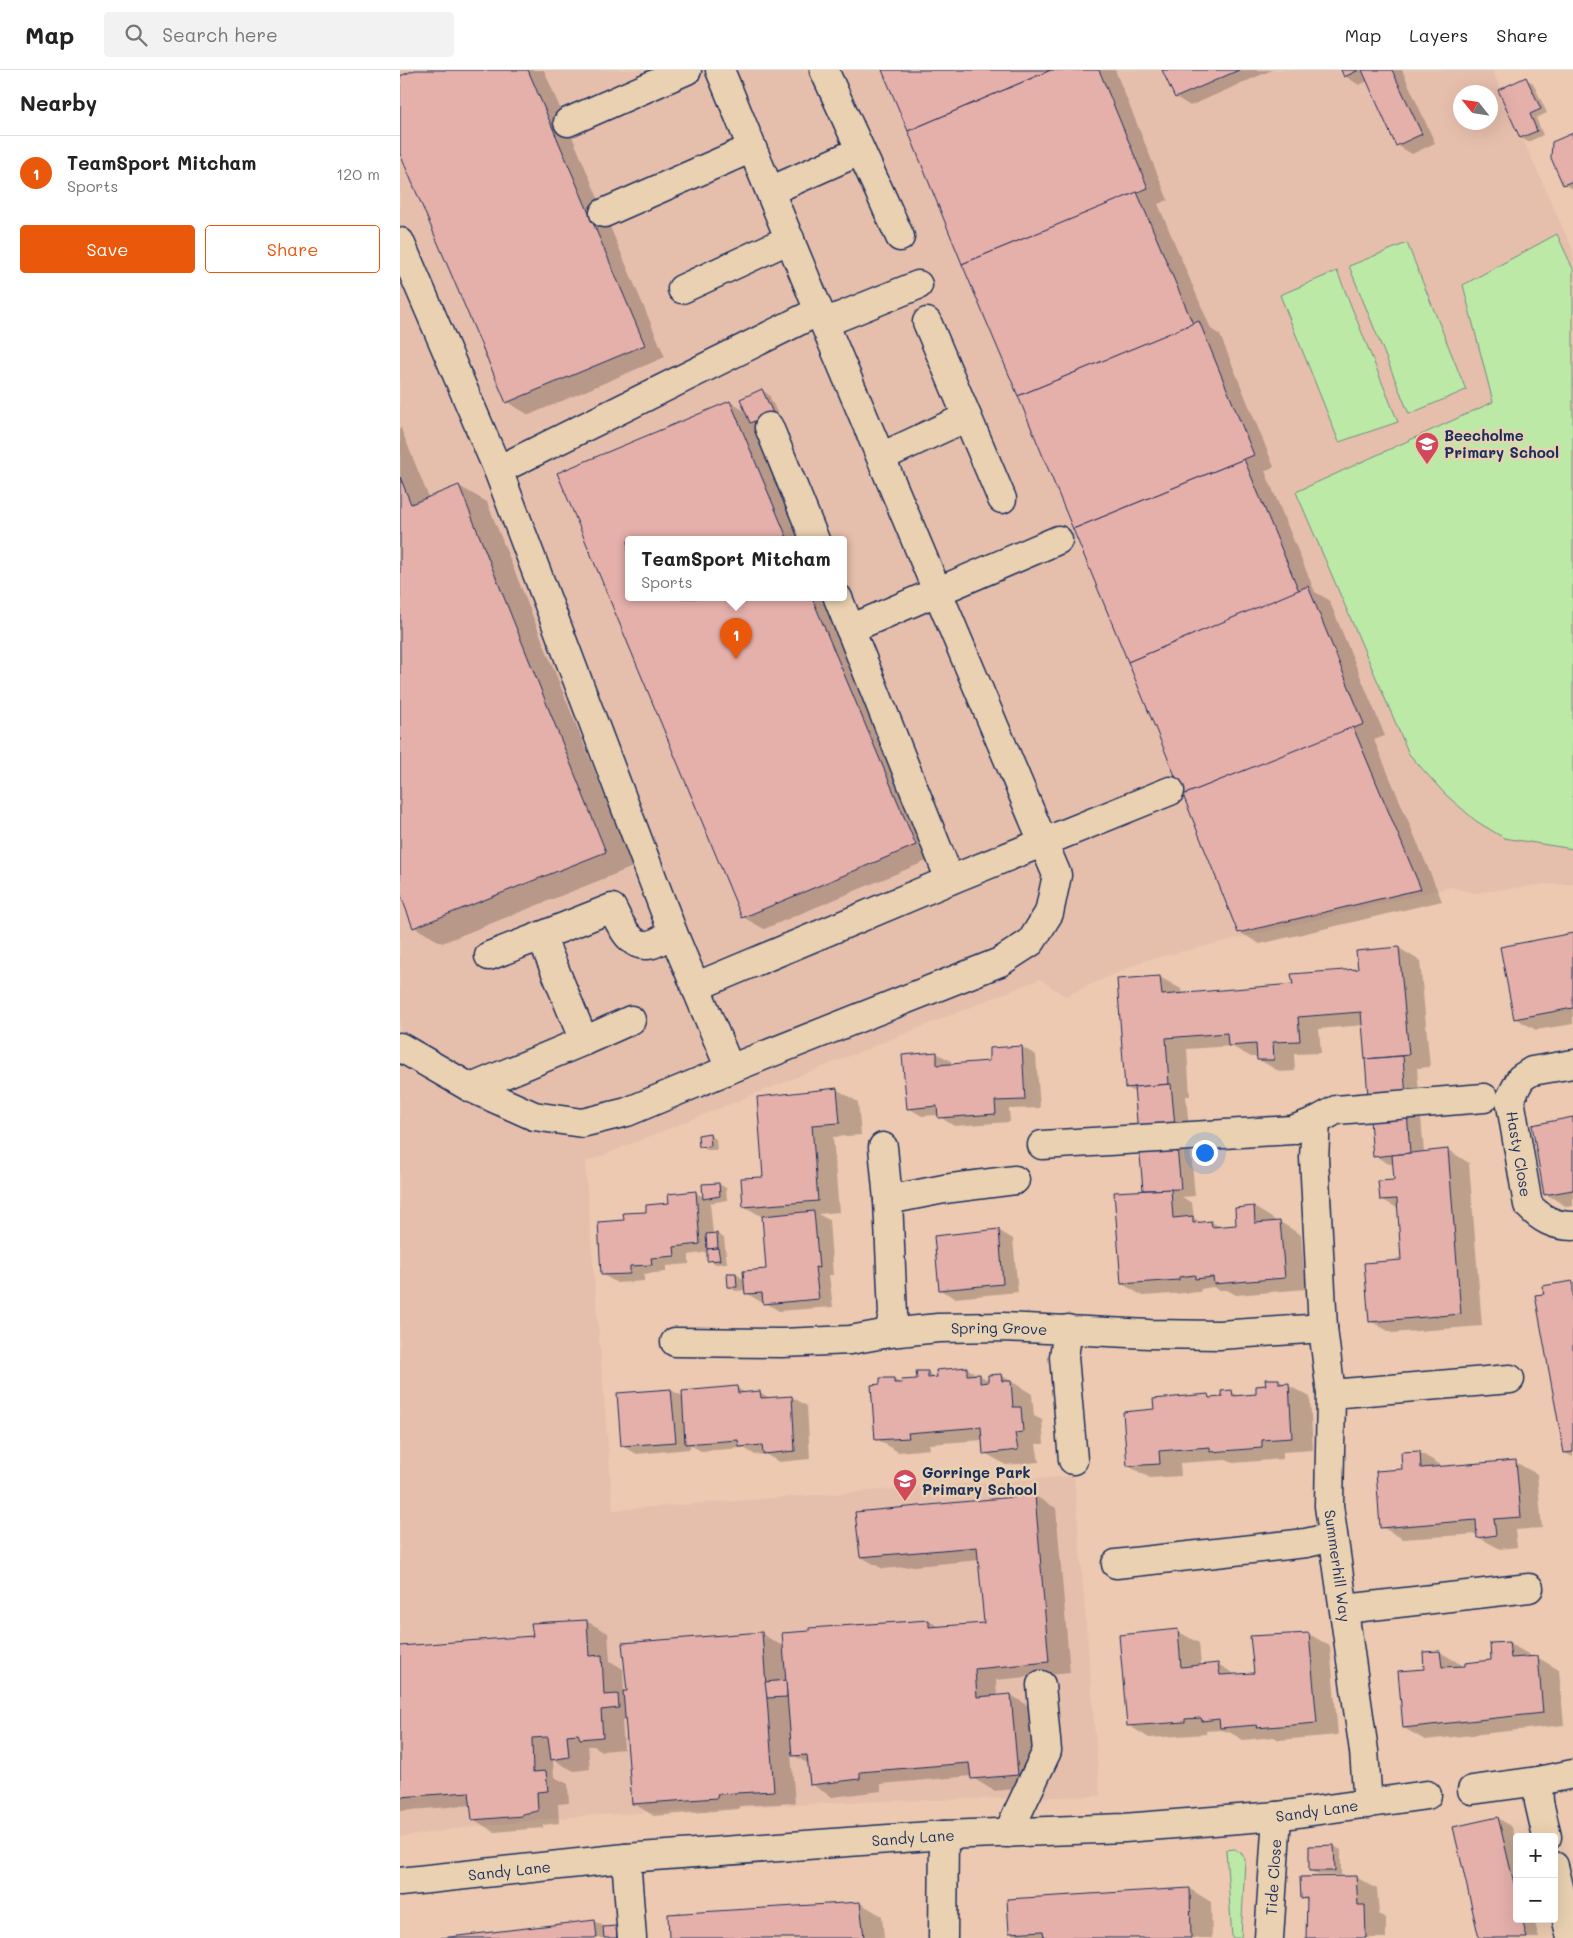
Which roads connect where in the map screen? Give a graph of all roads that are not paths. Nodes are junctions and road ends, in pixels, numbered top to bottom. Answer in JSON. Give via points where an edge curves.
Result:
{"nodes":[{"id":1,"x":687,"y":70,"type":"edge"},
{"id":2,"x":720,"y":70,"type":"edge"},
{"id":3,"x":824,"y":70,"type":"edge"},
{"id":4,"x":568,"y":122,"type":"dead end"},
{"id":5,"x":752,"y":148,"type":"junction"},
{"id":6,"x":860,"y":151,"type":"junction"},
{"id":7,"x":770,"y":191,"type":"junction"},
{"id":8,"x":604,"y":213,"type":"dead end"},
{"id":9,"x":900,"y":237,"type":"dead end"},
{"id":10,"x":790,"y":239,"type":"junction"},
{"id":11,"x":400,"y":242,"type":"edge"},
{"id":12,"x":918,"y":285,"type":"dead end"},
{"id":13,"x":682,"y":289,"type":"dead end"},
{"id":14,"x":822,"y":317,"type":"junction"},
{"id":15,"x":926,"y":322,"type":"dead end"},
{"id":16,"x":967,"y":418,"type":"junction"},
{"id":17,"x":769,"y":427,"type":"dead end"},
{"id":18,"x":881,"y":457,"type":"junction"},
{"id":19,"x":498,"y":470,"type":"junction"},
{"id":20,"x":1002,"y":499,"type":"dead end"},
{"id":21,"x":813,"y":536,"type":"edge"},
{"id":22,"x":1058,"y":540,"type":"dead end"},
{"id":23,"x":937,"y":592,"type":"junction"},
{"id":24,"x":839,"y":601,"type":"edge"},
{"id":25,"x":850,"y":628,"type":"junction"},
{"id":26,"x":1170,"y":791,"type":"dead end"},
{"id":27,"x":1043,"y":842,"type":"junction"},
{"id":28,"x":950,"y":880,"type":"junction"},
{"id":29,"x":673,"y":933,"type":"junction"},
{"id":30,"x":541,"y":936,"type":"junction"},
{"id":31,"x":489,"y":956,"type":"dead end"},
{"id":32,"x":696,"y":987,"type":"junction"},
{"id":33,"x":631,"y":1020,"type":"dead end"},
{"id":34,"x":584,"y":1041,"type":"junction"},
{"id":35,"x":400,"y":1047,"type":"edge"},
{"id":36,"x":1573,"y":1064,"type":"edge"},
{"id":37,"x":730,"y":1069,"type":"junction"},
{"id":38,"x":470,"y":1088,"type":"junction"},
{"id":39,"x":1484,"y":1098,"type":"dead end"},
{"id":40,"x":1316,"y":1121,"type":"junction"},
{"id":41,"x":1042,"y":1145,"type":"dead end"},
{"id":42,"x":883,"y":1147,"type":"dead end"},
{"id":43,"x":1015,"y":1180,"type":"dead end"},
{"id":44,"x":888,"y":1200,"type":"junction"},
{"id":45,"x":1573,"y":1226,"type":"edge"},
{"id":46,"x":1323,"y":1328,"type":"junction"},
{"id":47,"x":1068,"y":1329,"type":"junction"},
{"id":48,"x":889,"y":1333,"type":"junction"},
{"id":49,"x":675,"y":1342,"type":"dead end"},
{"id":50,"x":1510,"y":1379,"type":"dead end"},
{"id":51,"x":1331,"y":1394,"type":"junction"},
{"id":52,"x":1073,"y":1460,"type":"dead end"},
{"id":53,"x":1333,"y":1537,"type":"junction"},
{"id":54,"x":1116,"y":1564,"type":"dead end"},
{"id":55,"x":1529,"y":1588,"type":"dead end"},
{"id":56,"x":1345,"y":1609,"type":"junction"},
{"id":57,"x":1041,"y":1686,"type":"dead end"},
{"id":58,"x":1573,"y":1774,"type":"edge"},
{"id":59,"x":1538,"y":1781,"type":"junction"},
{"id":60,"x":1472,"y":1790,"type":"dead end"},
{"id":61,"x":1427,"y":1795,"type":"dead end"},
{"id":62,"x":1368,"y":1804,"type":"junction"},
{"id":63,"x":1277,"y":1816,"type":"junction"},
{"id":64,"x":1008,"y":1833,"type":"junction"},
{"id":65,"x":1546,"y":1833,"type":"edge"},
{"id":66,"x":944,"y":1835,"type":"junction"},
{"id":67,"x":626,"y":1858,"type":"junction"},
{"id":68,"x":1557,"y":1878,"type":"edge"},
{"id":69,"x":400,"y":1882,"type":"edge"},
{"id":70,"x":632,"y":1938,"type":"edge"},
{"id":71,"x":943,"y":1938,"type":"edge"},
{"id":72,"x":1269,"y":1938,"type":"edge"},
{"id":73,"x":1571,"y":1938,"type":"edge"}],
"edges":[{"from":1,"to":4,"type":"street"},
{"from":2,"to":5,"type":"street"},
{"from":3,"to":6,"type":"street"},
{"from":5,"to":7,"type":"street"},
{"from":5,"to":8,"type":"street"},
{"from":6,"to":7,"type":"street"},
{"from":6,"to":9,"type":"street"},
{"from":7,"to":10,"type":"street"},
{"from":10,"to":13,"type":"street"},
{"from":10,"to":14,"type":"street"},
{"from":11,"to":19,"type":"street"},
{"from":12,"to":14,"type":"street"},
{"from":14,"to":18,"type":"street"},
{"from":14,"to":19,"type":"street"},
{"from":15,"to":16,"type":"street"},
{"from":16,"to":18,"type":"street"},
{"from":16,"to":20,"type":"street"},
{"from":17,"to":21,"type":"street"},
{"from":18,"to":23,"type":"street"},
{"from":19,"to":29,"type":"street"},
{"from":22,"to":23,"type":"street"},
{"from":23,"to":25,"type":"street"},
{"from":23,"to":27,"type":"street"},
{"from":24,"to":25,"type":"street"},
{"from":25,"to":28,"type":"street"},
{"from":26,"to":27,"type":"street"},
{"from":27,"to":28,"type":"street"},
{"from":27,"to":37,"type":"street","via":[[1057,875],[1049,914],[1031,942],[1000,962]]},
{"from":28,"to":32,"type":"street"},
{"from":29,"to":30,"type":"street","via":[[647,945],[640,944],[625,934],[612,908]]},
{"from":29,"to":32,"type":"street"},
{"from":30,"to":31,"type":"street"},
{"from":30,"to":34,"type":"street"},
{"from":32,"to":37,"type":"street"},
{"from":33,"to":34,"type":"street"},
{"from":34,"to":38,"type":"street"},
{"from":35,"to":38,"type":"street"},
{"from":36,"to":45,"type":"street","name":"Hasty Close","via":[[1532,1071],[1521,1078],[1510,1099],[1528,1205],[1552,1224]]},
{"from":37,"to":38,"type":"street","via":[[627,1112],[582,1123],[534,1116]]},
{"from":39,"to":40,"type":"street","via":[[1336,1110]]},
{"from":40,"to":41,"type":"street","via":[[1292,1130]]},
{"from":40,"to":46,"type":"street","name":"Summerhill Way","via":[[1314,1158]]},
{"from":42,"to":44,"type":"street"},
{"from":43,"to":44,"type":"street"},
{"from":44,"to":48,"type":"street","via":[[893,1314]]},
{"from":46,"to":47,"type":"street","name":"Spring Grove","via":[[1219,1335]]},
{"from":46,"to":51,"type":"street","name":"Summerhill Way"},
{"from":47,"to":48,"type":"street","name":"Spring Grove","via":[[938,1328]]},
{"from":47,"to":52,"type":"street","via":[[1064,1357]]},
{"from":48,"to":49,"type":"street","name":"Spring Grove","via":[[850,1340],[782,1343]]},
{"from":50,"to":51,"type":"street"},
{"from":51,"to":53,"type":"street","name":"Summerhill Way","via":[[1328,1477]]},
{"from":53,"to":54,"type":"street","via":[[1306,1543]]},
{"from":53,"to":56,"type":"street","name":"Summerhill Way"},
{"from":55,"to":56,"type":"street"},
{"from":56,"to":62,"type":"street","name":"Summerhill Way"},
{"from":57,"to":64,"type":"street","via":[[1047,1751]]},
{"from":58,"to":59,"type":"street"},
{"from":59,"to":60,"type":"street"},
{"from":59,"to":65,"type":"street"},
{"from":61,"to":62,"type":"street","name":"Sandy Lane"},
{"from":62,"to":63,"type":"street","name":"Sandy Lane"},
{"from":63,"to":64,"type":"street","name":"Sandy Lane"},
{"from":63,"to":72,"type":"street","name":"Tide Close"},
{"from":64,"to":66,"type":"street","name":"Sandy Lane"},
{"from":66,"to":67,"type":"street","name":"Sandy Lane"},
{"from":66,"to":71,"type":"street"},
{"from":67,"to":69,"type":"street","name":"Sandy Lane"},
{"from":67,"to":70,"type":"street"},
{"from":68,"to":73,"type":"street"}]}
